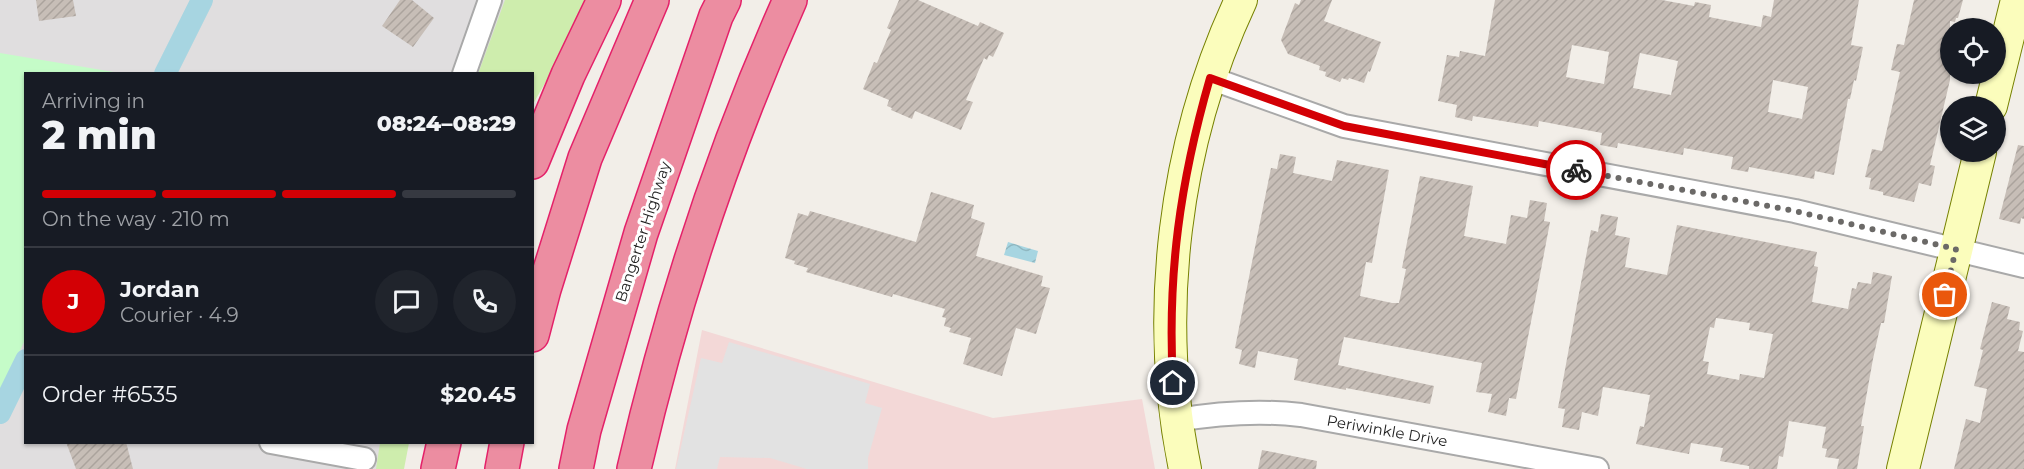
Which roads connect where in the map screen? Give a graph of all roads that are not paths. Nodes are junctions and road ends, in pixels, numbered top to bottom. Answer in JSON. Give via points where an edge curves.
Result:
{"nodes":[{"id":1,"x":490,"y":0,"type":"edge"},
{"id":2,"x":604,"y":0,"type":"edge"},
{"id":3,"x":652,"y":0,"type":"edge"},
{"id":4,"x":724,"y":0,"type":"edge"},
{"id":5,"x":790,"y":0,"type":"edge"},
{"id":6,"x":1241,"y":0,"type":"edge"},
{"id":7,"x":2018,"y":14,"type":"edge"},
{"id":8,"x":465,"y":72,"type":"edge"},
{"id":9,"x":1210,"y":78,"type":"junction"},
{"id":10,"x":1994,"y":96,"type":"edge"},
{"id":11,"x":534,"y":157,"type":"edge"},
{"id":12,"x":1978,"y":162,"type":"edge"},
{"id":13,"x":1956,"y":249,"type":"junction"},
{"id":14,"x":2024,"y":266,"type":"edge"},
{"id":15,"x":534,"y":327,"type":"edge"},
{"id":16,"x":1176,"y":420,"type":"junction"},
{"id":17,"x":284,"y":444,"type":"edge"},
{"id":18,"x":444,"y":444,"type":"edge"},
{"id":19,"x":507,"y":444,"type":"edge"},
{"id":20,"x":365,"y":457,"type":"edge"},
{"id":21,"x":438,"y":469,"type":"edge"},
{"id":22,"x":502,"y":469,"type":"edge"},
{"id":23,"x":576,"y":469,"type":"edge"},
{"id":24,"x":634,"y":469,"type":"edge"},
{"id":25,"x":1185,"y":469,"type":"edge"},
{"id":26,"x":1597,"y":469,"type":"edge"},
{"id":27,"x":1903,"y":469,"type":"edge"}],
"edges":[{"from":1,"to":8,"type":"street"},
{"from":2,"to":11,"type":"highway"},
{"from":3,"to":15,"type":"highway","via":[[585,158]]},
{"from":4,"to":23,"type":"highway","name":"Bangerter Highway","via":[[641,233]]},
{"from":5,"to":24,"type":"highway","via":[[704,223],[660,365]]},
{"from":6,"to":9,"type":"street"},
{"from":7,"to":10,"type":"street"},
{"from":9,"to":13,"type":"street","via":[[1344,126],[1785,209]]},
{"from":9,"to":16,"type":"street","via":[[1189,155],[1174,252],[1171,351]]},
{"from":12,"to":13,"type":"street"},
{"from":13,"to":14,"type":"street"},
{"from":13,"to":27,"type":"street"},
{"from":16,"to":25,"type":"street"},
{"from":16,"to":26,"type":"street","name":"Periwinkle Drive","via":[[1236,412],[1290,414]]},
{"from":17,"to":20,"type":"street"},
{"from":18,"to":21,"type":"highway"},
{"from":19,"to":22,"type":"highway"}]}
